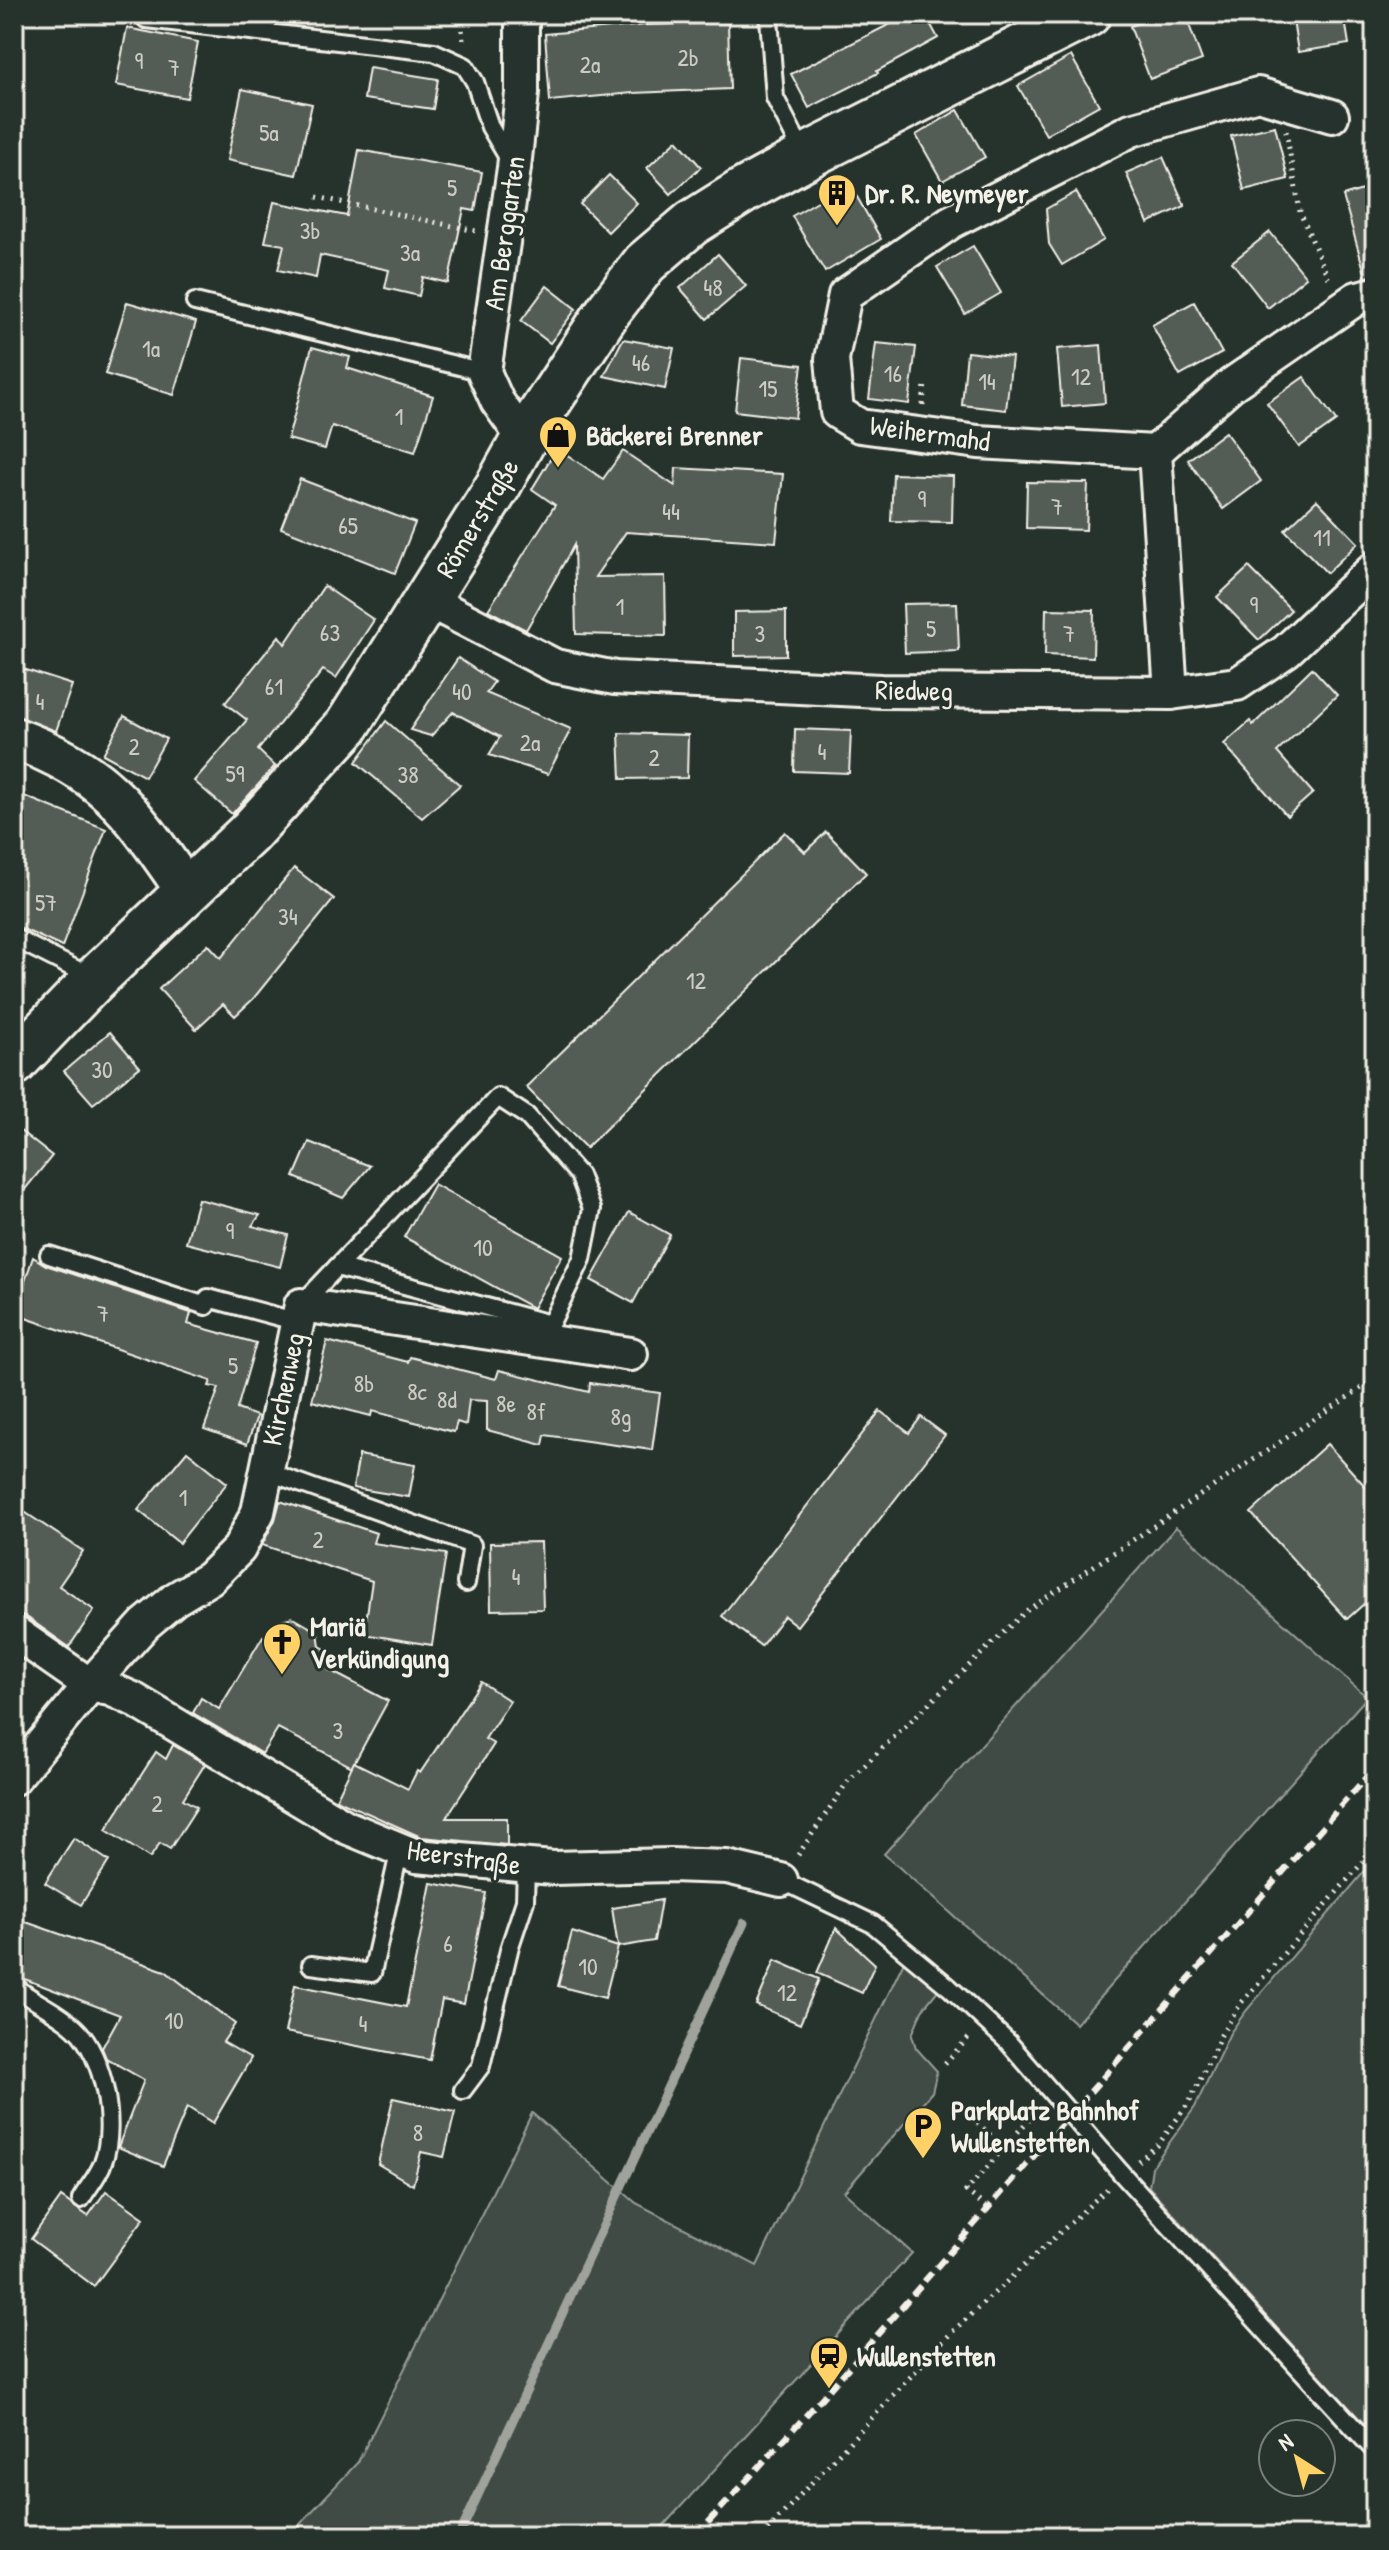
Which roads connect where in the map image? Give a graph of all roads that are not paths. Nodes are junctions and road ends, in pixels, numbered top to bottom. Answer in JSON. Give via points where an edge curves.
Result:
{"nodes":[{"id":1,"x":522,"y":14,"type":"edge"},
{"id":2,"x":1088,"y":14,"type":"edge"},
{"id":3,"x":769,"y":18,"type":"dead end"},
{"id":4,"x":146,"y":19,"type":"dead end"},
{"id":5,"x":1332,"y":116,"type":"dead end"},
{"id":6,"x":805,"y":157,"type":"junction"},
{"id":7,"x":514,"y":168,"type":"junction"},
{"id":8,"x":1375,"y":294,"type":"edge"},
{"id":9,"x":195,"y":302,"type":"dead end"},
{"id":10,"x":484,"y":372,"type":"junction"},
{"id":11,"x":524,"y":439,"type":"junction"},
{"id":12,"x":1155,"y":452,"type":"junction"},
{"id":13,"x":1375,"y":568,"type":"edge"},
{"id":14,"x":427,"y":600,"type":"junction"},
{"id":15,"x":1171,"y":693,"type":"junction"},
{"id":16,"x":14,"y":738,"type":"edge"},
{"id":17,"x":186,"y":890,"type":"junction"},
{"id":18,"x":14,"y":938,"type":"edge"},
{"id":19,"x":95,"y":979,"type":"junction"},
{"id":20,"x":14,"y":1063,"type":"edge"},
{"id":21,"x":49,"y":1255,"type":"dead end"},
{"id":22,"x":337,"y":1267,"type":"junction"},
{"id":23,"x":300,"y":1314,"type":"junction"},
{"id":24,"x":546,"y":1333,"type":"junction"},
{"id":25,"x":631,"y":1354,"type":"dead end"},
{"id":26,"x":266,"y":1471,"type":"junction"},
{"id":27,"x":466,"y":1583,"type":"dead end"},
{"id":28,"x":14,"y":1632,"type":"edge"},
{"id":29,"x":90,"y":1685,"type":"junction"},
{"id":30,"x":14,"y":1778,"type":"edge"},
{"id":31,"x":400,"y":1849,"type":"junction"},
{"id":32,"x":526,"y":1866,"type":"junction"},
{"id":33,"x":781,"y":1880,"type":"joint"},
{"id":34,"x":311,"y":1965,"type":"dead end"},
{"id":35,"x":14,"y":1986,"type":"edge"},
{"id":36,"x":463,"y":2090,"type":"dead end"},
{"id":37,"x":81,"y":2199,"type":"dead end"},
{"id":38,"x":1375,"y":2451,"type":"edge"}],
"edges":[{"from":1,"to":7,"type":"street","name":"Am Berggarten","via":[[522,93]]},
{"from":2,"to":6,"type":"main road","name":"Römerstraße"},
{"from":3,"to":6,"type":"lane","via":[[775,98]]},
{"from":4,"to":7,"type":"lane","via":[[434,52],[465,66]]},
{"from":5,"to":12,"type":"street","name":"Weihermahd","via":[[1258,94],[1131,130],[951,222],[845,295],[832,359],[837,412],[860,426],[978,442]]},
{"from":6,"to":11,"type":"main road","name":"Römerstraße","via":[[692,223],[645,263]]},
{"from":7,"to":10,"type":"street","name":"Am Berggarten"},
{"from":8,"to":12,"type":"street","via":[[1357,298],[1231,385]]},
{"from":9,"to":10,"type":"lane"},
{"from":10,"to":11,"type":"street"},
{"from":11,"to":14,"type":"main road","name":"Römerstraße"},
{"from":12,"to":15,"type":"street"},
{"from":13,"to":15,"type":"street","name":"Riedweg","via":[[1286,651],[1237,684]]},
{"from":14,"to":15,"type":"street","name":"Riedweg","via":[[555,666],[615,678],[881,691]]},
{"from":14,"to":17,"type":"main road","name":"Römerstraße","via":[[347,726],[249,833]]},
{"from":16,"to":17,"type":"street","via":[[70,762],[106,788],[139,822]]},
{"from":17,"to":19,"type":"main road","name":"Römerstraße"},
{"from":18,"to":19,"type":"lane"},
{"from":19,"to":20,"type":"main road","name":"Römerstraße"},
{"from":21,"to":23,"type":"lane","via":[[206,1306],[208,1298]]},
{"from":22,"to":23,"type":"lane"},
{"from":22,"to":24,"type":"lane"},
{"from":22,"to":24,"type":"lane","via":[[498,1097],[527,1116],[579,1175],[592,1209],[582,1259]]},
{"from":23,"to":24,"type":"street","name":"Kirchenweg"},
{"from":23,"to":26,"type":"street","name":"Kirchenweg"},
{"from":24,"to":25,"type":"street","name":"Kirchenweg"},
{"from":26,"to":27,"type":"lane","via":[[472,1545]]},
{"from":26,"to":29,"type":"street","name":"Kirchenweg","via":[[258,1512],[239,1549],[210,1578],[145,1624]]},
{"from":28,"to":29,"type":"street","name":"Heerstraße"},
{"from":29,"to":30,"type":"street","name":"Kirchenweg"},
{"from":29,"to":31,"type":"street","name":"Heerstraße","via":[[133,1699],[346,1827]]},
{"from":31,"to":32,"type":"street","name":"Heerstraße","via":[[416,1856]]},
{"from":31,"to":34,"type":"lane","via":[[372,1973]]},
{"from":32,"to":33,"type":"street","name":"Heerstraße","via":[[727,1867]]},
{"from":32,"to":36,"type":"lane","via":[[525,1901],[481,2066]]},
{"from":33,"to":38,"type":"lane","via":[[873,1924],[1008,2042]]},
{"from":35,"to":37,"type":"lane","via":[[78,2031],[102,2073],[109,2117],[104,2161]]}]}
